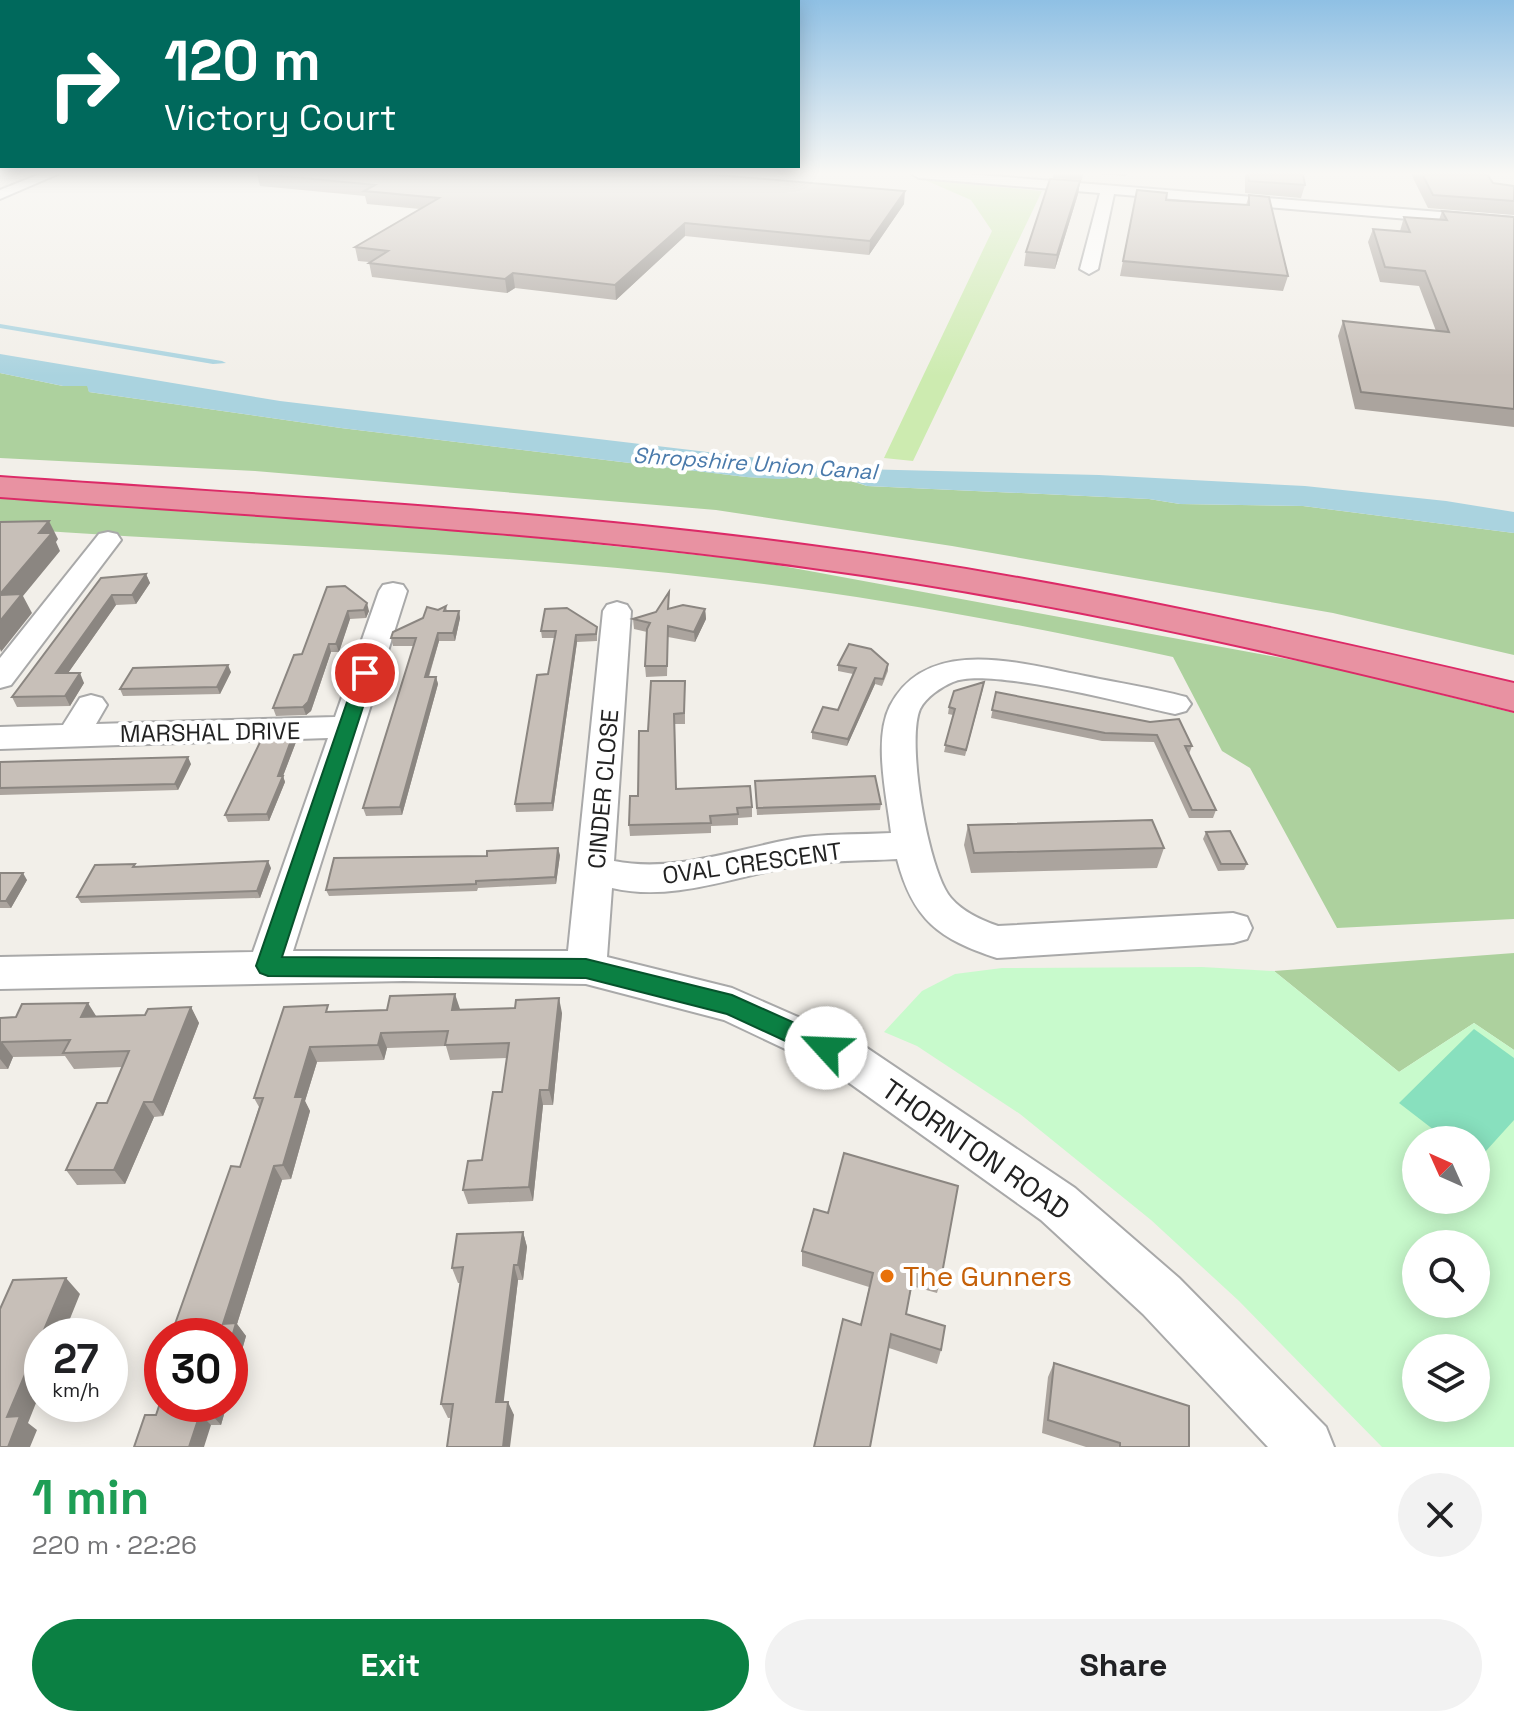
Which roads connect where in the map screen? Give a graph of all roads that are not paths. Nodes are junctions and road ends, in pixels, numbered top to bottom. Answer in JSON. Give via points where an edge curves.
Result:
{"nodes":[{"id":1,"x":1096,"y":242,"type":"edge"},
{"id":2,"x":1089,"y":269,"type":"dead end"},
{"id":3,"x":0,"y":471,"type":"edge"},
{"id":4,"x":0,"y":487,"type":"edge"},
{"id":5,"x":108,"y":540,"type":"dead end"},
{"id":6,"x":393,"y":591,"type":"dead end"},
{"id":7,"x":617,"y":611,"type":"dead end"},
{"id":8,"x":1514,"y":673,"type":"edge"},
{"id":9,"x":0,"y":678,"type":"edge"},
{"id":10,"x":1514,"y":697,"type":"edge"},
{"id":11,"x":1175,"y":704,"type":"dead end"},
{"id":12,"x":91,"y":705,"type":"dead end"},
{"id":13,"x":347,"y":727,"type":"junction"},
{"id":14,"x":73,"y":736,"type":"junction"},
{"id":15,"x":0,"y":738,"type":"edge"},
{"id":16,"x":911,"y":845,"type":"junction"},
{"id":17,"x":597,"y":871,"type":"junction"},
{"id":18,"x":1233,"y":928,"type":"dead end"},
{"id":19,"x":268,"y":966,"type":"junction"},
{"id":20,"x":586,"y":968,"type":"junction"},
{"id":21,"x":0,"y":973,"type":"edge"},
{"id":22,"x":1306,"y":1447,"type":"edge"}],
"edges":[{"from":1,"to":2,"type":"street"},
{"from":3,"to":8,"type":"highway","via":[[671,518],[1114,587]]},
{"from":4,"to":10,"type":"highway","via":[[485,519],[718,544],[1117,609]]},
{"from":5,"to":9,"type":"street"},
{"from":6,"to":13,"type":"street"},
{"from":7,"to":17,"type":"street","name":"CINDER CLOSE"},
{"from":11,"to":16,"type":"street","via":[[1134,684],[997,668],[942,675],[919,689],[904,709],[898,754]]},
{"from":12,"to":14,"type":"street","name":"MARSHAL DRIVE"},
{"from":13,"to":14,"type":"street","name":"MARSHAL DRIVE"},
{"from":13,"to":19,"type":"street"},
{"from":14,"to":15,"type":"street","name":"MARSHAL DRIVE"},
{"from":16,"to":17,"type":"street","name":"OVAL CRESCENT","via":[[794,852],[716,872],[634,879]]},
{"from":16,"to":18,"type":"street","via":[[923,887],[940,913],[963,930],[997,942]]},
{"from":17,"to":20,"type":"street","name":"CINDER CLOSE"},
{"from":19,"to":20,"type":"street","name":"THORNTON ROAD"},
{"from":19,"to":21,"type":"street","name":"THORNTON ROAD"},
{"from":20,"to":22,"type":"street","name":"THORNTON ROAD","via":[[732,1005],[849,1059],[1058,1204],[1161,1296]]}]}
